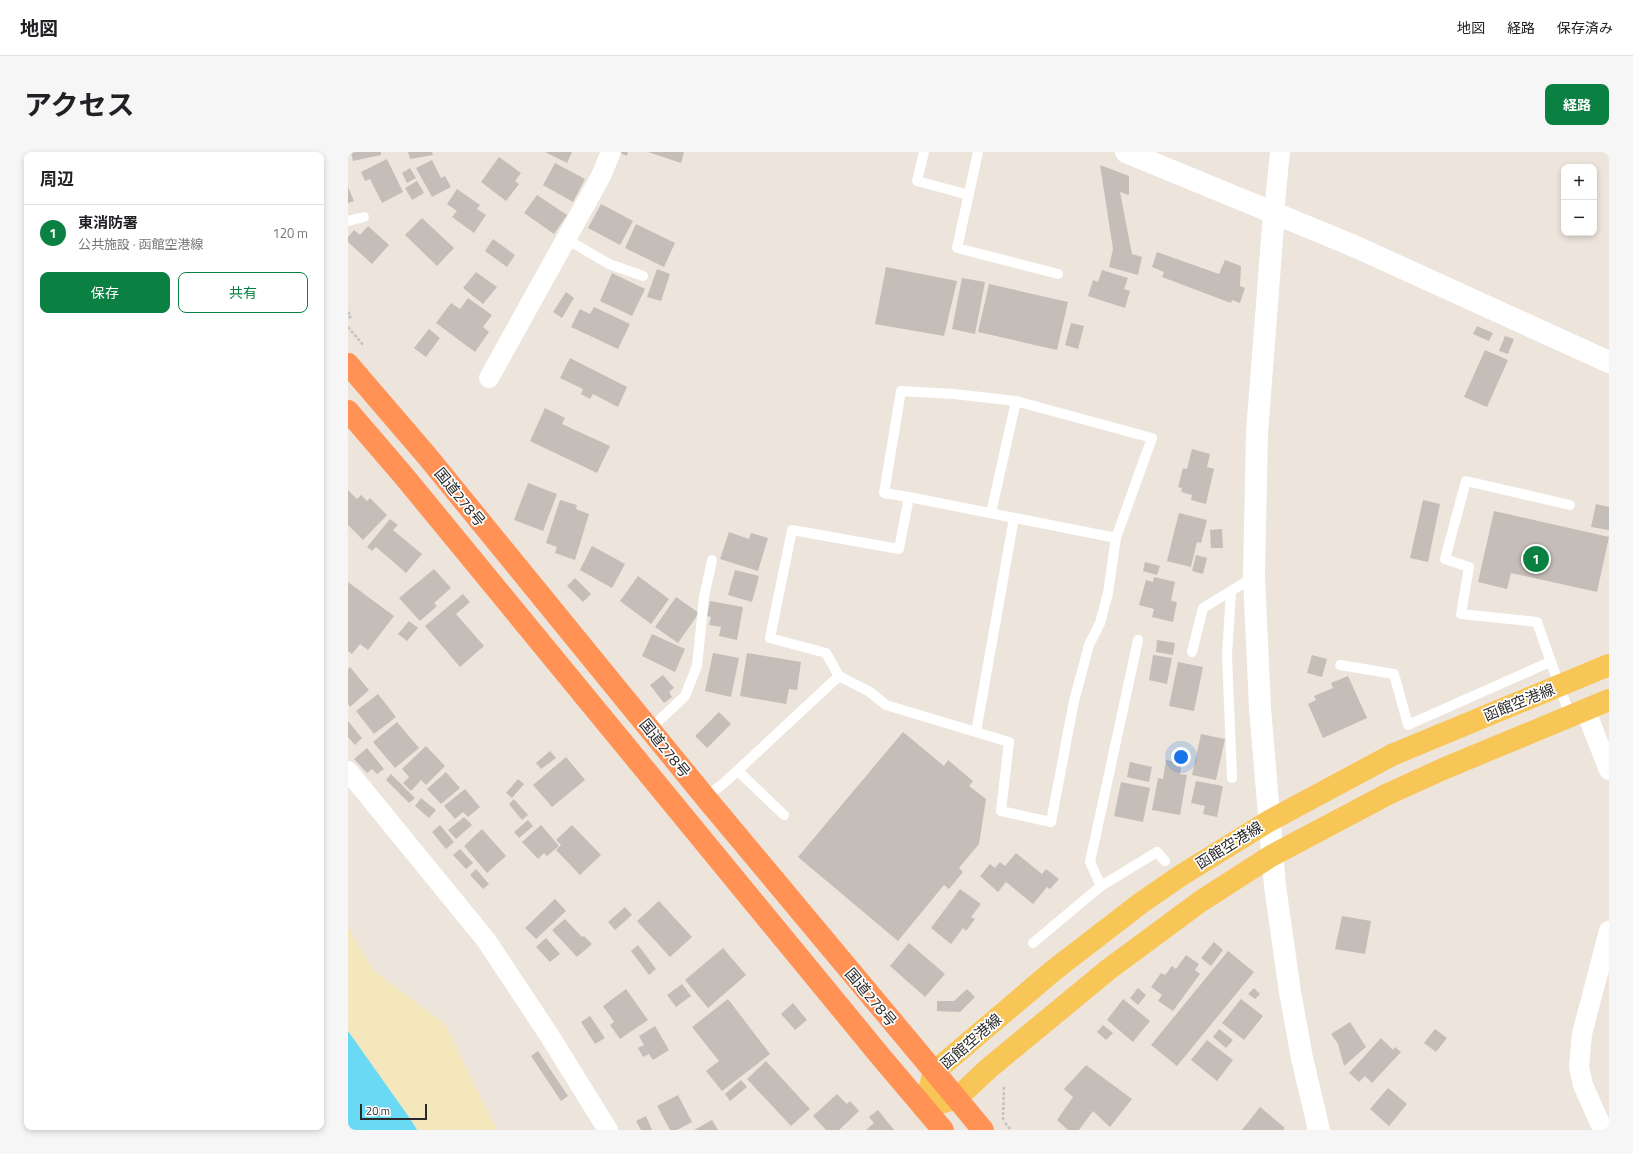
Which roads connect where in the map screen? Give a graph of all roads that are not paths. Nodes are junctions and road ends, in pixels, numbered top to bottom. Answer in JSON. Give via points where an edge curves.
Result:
{"nodes":[{"id":1,"x":611,"y":152,"type":"edge"},
{"id":2,"x":924,"y":152,"type":"edge"},
{"id":3,"x":978,"y":152,"type":"edge"},
{"id":4,"x":1126,"y":152,"type":"edge"},
{"id":5,"x":1280,"y":152,"type":"edge"},
{"id":6,"x":969,"y":195,"type":"junction"},
{"id":7,"x":1274,"y":213,"type":"junction"},
{"id":8,"x":364,"y":217,"type":"dead end"},
{"id":9,"x":348,"y":222,"type":"edge"},
{"id":10,"x":566,"y":239,"type":"junction"},
{"id":11,"x":1058,"y":274,"type":"dead end"},
{"id":12,"x":642,"y":276,"type":"dead end"},
{"id":13,"x":1609,"y":362,"type":"edge"},
{"id":14,"x":348,"y":364,"type":"edge"},
{"id":15,"x":489,"y":378,"type":"dead end"},
{"id":16,"x":1016,"y":401,"type":"junction"},
{"id":17,"x":348,"y":411,"type":"edge"},
{"id":18,"x":909,"y":497,"type":"junction"},
{"id":19,"x":1570,"y":505,"type":"dead end"},
{"id":20,"x":991,"y":514,"type":"junction"},
{"id":21,"x":1014,"y":518,"type":"junction"},
{"id":22,"x":1116,"y":538,"type":"junction"},
{"id":23,"x":712,"y":560,"type":"dead end"},
{"id":24,"x":1254,"y":576,"type":"junction"},
{"id":25,"x":1231,"y":592,"type":"junction"},
{"id":26,"x":1138,"y":640,"type":"dead end"},
{"id":27,"x":1192,"y":652,"type":"dead end"},
{"id":28,"x":1550,"y":662,"type":"junction"},
{"id":29,"x":1340,"y":665,"type":"dead end"},
{"id":30,"x":1609,"y":665,"type":"edge"},
{"id":31,"x":839,"y":676,"type":"junction"},
{"id":32,"x":1558,"y":686,"type":"junction"},
{"id":33,"x":1609,"y":700,"type":"edge"},
{"id":34,"x":1577,"y":713,"type":"junction"},
{"id":35,"x":650,"y":729,"type":"junction"},
{"id":36,"x":976,"y":732,"type":"junction"},
{"id":37,"x":1609,"y":770,"type":"edge"},
{"id":38,"x":348,"y":771,"type":"edge"},
{"id":39,"x":738,"y":771,"type":"junction"},
{"id":40,"x":1232,"y":778,"type":"dead end"},
{"id":41,"x":705,"y":797,"type":"junction"},
{"id":42,"x":784,"y":815,"type":"dead end"},
{"id":43,"x":1269,"y":821,"type":"junction"},
{"id":44,"x":1271,"y":856,"type":"junction"},
{"id":45,"x":1165,"y":861,"type":"dead end"},
{"id":46,"x":1101,"y":886,"type":"junction"},
{"id":47,"x":1609,"y":931,"type":"edge"},
{"id":48,"x":1033,"y":943,"type":"dead end"},
{"id":49,"x":934,"y":1072,"type":"junction"},
{"id":50,"x":957,"y":1098,"type":"junction"},
{"id":51,"x":924,"y":1108,"type":"junction"},
{"id":52,"x":608,"y":1130,"type":"edge"},
{"id":53,"x":943,"y":1130,"type":"edge"},
{"id":54,"x":983,"y":1130,"type":"edge"},
{"id":55,"x":1319,"y":1130,"type":"edge"},
{"id":56,"x":1603,"y":1130,"type":"edge"}],
"edges":[{"from":1,"to":10,"type":"street","via":[[601,176]]},
{"from":2,"to":6,"type":"lane","via":[[917,181]]},
{"from":3,"to":6,"type":"lane"},
{"from":4,"to":7,"type":"street"},
{"from":5,"to":7,"type":"street"},
{"from":6,"to":11,"type":"lane","via":[[957,248]]},
{"from":7,"to":13,"type":"street","via":[[1354,246]]},
{"from":7,"to":24,"type":"street","via":[[1257,433]]},
{"from":8,"to":9,"type":"lane"},
{"from":10,"to":12,"type":"lane","via":[[609,264]]},
{"from":10,"to":15,"type":"street"},
{"from":14,"to":35,"type":"highway","name":"国道278号","via":[[427,456]]},
{"from":16,"to":18,"type":"lane","via":[[901,391],[884,493]]},
{"from":16,"to":20,"type":"lane"},
{"from":16,"to":22,"type":"lane","via":[[1152,438]]},
{"from":17,"to":51,"type":"highway","name":"国道278号"},
{"from":18,"to":20,"type":"lane"},
{"from":18,"to":31,"type":"lane","via":[[899,549],[792,530],[770,638],[826,653]]},
{"from":19,"to":28,"type":"lane","via":[[1466,481],[1445,559],[1469,566],[1461,614],[1537,622]]},
{"from":20,"to":21,"type":"lane"},
{"from":21,"to":22,"type":"lane"},
{"from":21,"to":36,"type":"lane"},
{"from":22,"to":36,"type":"lane","via":[[1108,593],[1100,622],[1089,645],[1074,700],[1051,822],[1001,811],[1009,742]]},
{"from":23,"to":35,"type":"lane","via":[[704,597],[697,666],[685,696]]},
{"from":24,"to":25,"type":"lane"},
{"from":24,"to":43,"type":"street","via":[[1260,708]]},
{"from":25,"to":27,"type":"lane","via":[[1203,608]]},
{"from":25,"to":40,"type":"lane","via":[[1227,655]]},
{"from":26,"to":46,"type":"lane","via":[[1090,862]]},
{"from":28,"to":29,"type":"lane","via":[[1408,725],[1394,674]]},
{"from":28,"to":32,"type":"lane"},
{"from":30,"to":32,"type":"main road","name":"函館空港線"},
{"from":31,"to":36,"type":"lane","via":[[870,692],[886,705]]},
{"from":31,"to":39,"type":"lane"},
{"from":32,"to":34,"type":"lane"},
{"from":32,"to":43,"type":"main road","name":"函館空港線","via":[[1392,755]]},
{"from":33,"to":34,"type":"main road"},
{"from":34,"to":37,"type":"street"},
{"from":34,"to":44,"type":"main road","via":[[1388,794]]},
{"from":35,"to":41,"type":"highway","name":"国道278号"},
{"from":38,"to":52,"type":"street","via":[[486,940]]},
{"from":39,"to":41,"type":"lane"},
{"from":39,"to":42,"type":"lane"},
{"from":41,"to":49,"type":"highway","name":"国道278号"},
{"from":43,"to":44,"type":"street"},
{"from":43,"to":49,"type":"main road","name":"函館空港線","via":[[1216,852],[1141,902],[1054,970]]},
{"from":44,"to":50,"type":"main road","via":[[1201,901],[1133,950],[989,1068]]},
{"from":44,"to":55,"type":"street","via":[[1290,992]]},
{"from":45,"to":46,"type":"lane","via":[[1158,852]]},
{"from":46,"to":48,"type":"lane"},
{"from":47,"to":56,"type":"street","via":[[1582,1034],[1579,1061],[1583,1085]]},
{"from":49,"to":50,"type":"highway","name":"国道278号"},
{"from":49,"to":51,"type":"main road","name":"函館空港線"},
{"from":50,"to":51,"type":"main road"},
{"from":50,"to":54,"type":"highway","name":"国道278号"},
{"from":51,"to":53,"type":"highway","name":"国道278号"}]}
